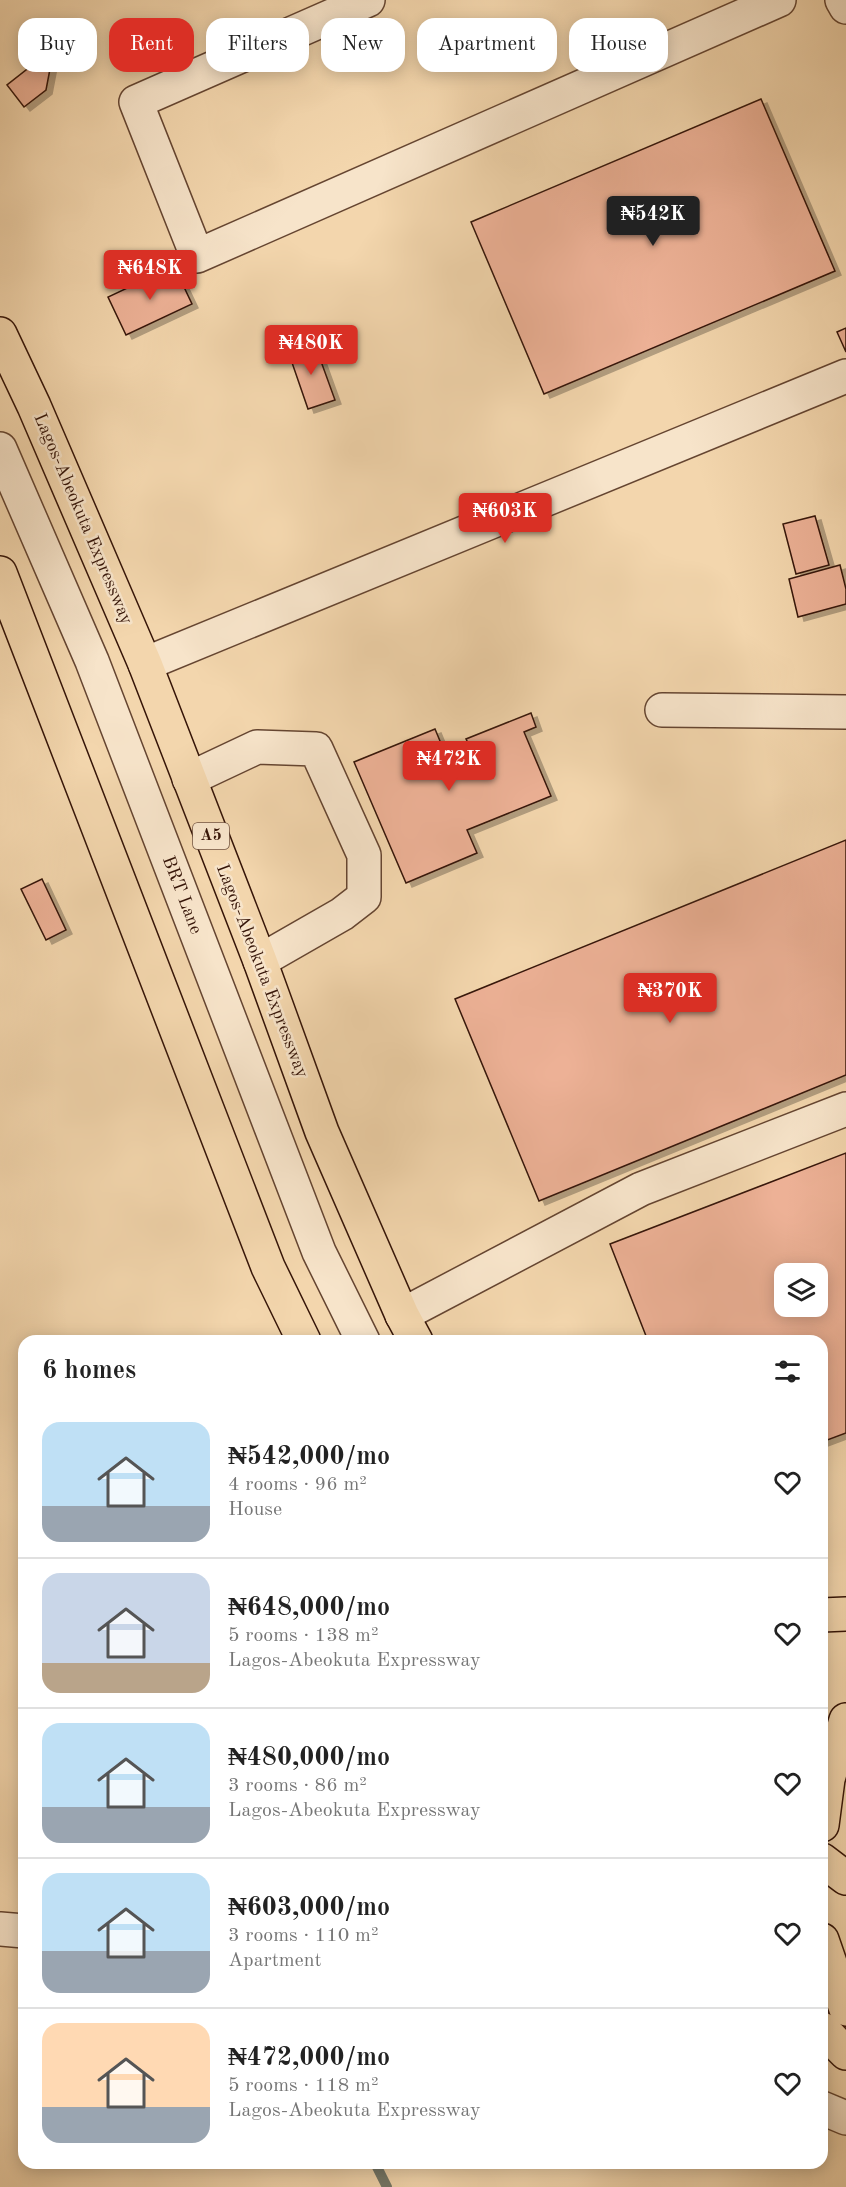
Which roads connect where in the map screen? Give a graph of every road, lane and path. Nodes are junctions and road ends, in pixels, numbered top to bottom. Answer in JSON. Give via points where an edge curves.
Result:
{"nodes":[{"id":1,"x":368,"y":0,"type":"edge"},
{"id":2,"x":779,"y":0,"type":"edge"},
{"id":3,"x":842,"y":0,"type":"edge"},
{"id":4,"x":846,"y":7,"type":"edge"},
{"id":5,"x":0,"y":334,"type":"edge"},
{"id":6,"x":846,"y":376,"type":"edge"},
{"id":7,"x":0,"y":449,"type":"edge"},
{"id":8,"x":0,"y":573,"type":"edge"},
{"id":9,"x":145,"y":664,"type":"junction"},
{"id":10,"x":662,"y":710,"type":"dead end"},
{"id":11,"x":846,"y":712,"type":"edge"},
{"id":12,"x":189,"y":778,"type":"junction"},
{"id":13,"x":260,"y":961,"type":"junction"},
{"id":14,"x":846,"y":1109,"type":"edge"},
{"id":15,"x":409,"y":1328,"type":"edge"},
{"id":16,"x":301,"y":1335,"type":"edge"},
{"id":17,"x":360,"y":1335,"type":"edge"},
{"id":18,"x":846,"y":1614,"type":"edge"},
{"id":19,"x":828,"y":1615,"type":"edge"},
{"id":20,"x":846,"y":1720,"type":"edge"},
{"id":21,"x":828,"y":1779,"type":"edge"},
{"id":22,"x":828,"y":1864,"type":"edge"},
{"id":23,"x":846,"y":1878,"type":"edge"},
{"id":24,"x":0,"y":1929,"type":"edge"},
{"id":25,"x":18,"y":1930,"type":"edge"},
{"id":26,"x":828,"y":1939,"type":"edge"},
{"id":27,"x":846,"y":1954,"type":"edge"},
{"id":28,"x":828,"y":1957,"type":"edge"},
{"id":29,"x":846,"y":2009,"type":"edge"},
{"id":30,"x":828,"y":2035,"type":"edge"},
{"id":31,"x":846,"y":2053,"type":"edge"},
{"id":32,"x":828,"y":2110,"type":"edge"},
{"id":33,"x":846,"y":2118,"type":"edge"}],
"edges":[{"from":1,"to":2,"type":"street","via":[[136,102],[197,256]]},
{"from":3,"to":4,"type":"street"},
{"from":5,"to":9,"type":"main road","name":"Lagos-Abeokuta Expressway","number":"A5"},
{"from":6,"to":9,"type":"street"},
{"from":7,"to":17,"type":"street","name":"BRT Lane","via":[[92,661],[319,1252]]},
{"from":8,"to":16,"type":"main road","via":[[268,1267]]},
{"from":9,"to":12,"type":"main road","name":"Lagos-Abeokuta Expressway","number":"A5"},
{"from":10,"to":11,"type":"street"},
{"from":12,"to":13,"type":"main road","name":"Lagos-Abeokuta Expressway","number":"A5"},
{"from":12,"to":13,"type":"street","via":[[257,747],[316,749],[364,855],[364,897]]},
{"from":13,"to":15,"type":"main road","name":"Lagos-Abeokuta Expressway","number":"A5","via":[[322,1132]]},
{"from":14,"to":15,"type":"street","via":[[641,1189]]},
{"from":18,"to":19,"type":"main road"},
{"from":20,"to":21,"type":"main road"},
{"from":22,"to":23,"type":"main road"},
{"from":24,"to":25,"type":"street"},
{"from":26,"to":27,"type":"street"},
{"from":28,"to":29,"type":"main road"},
{"from":30,"to":31,"type":"main road"},
{"from":32,"to":33,"type":"street"}]}
